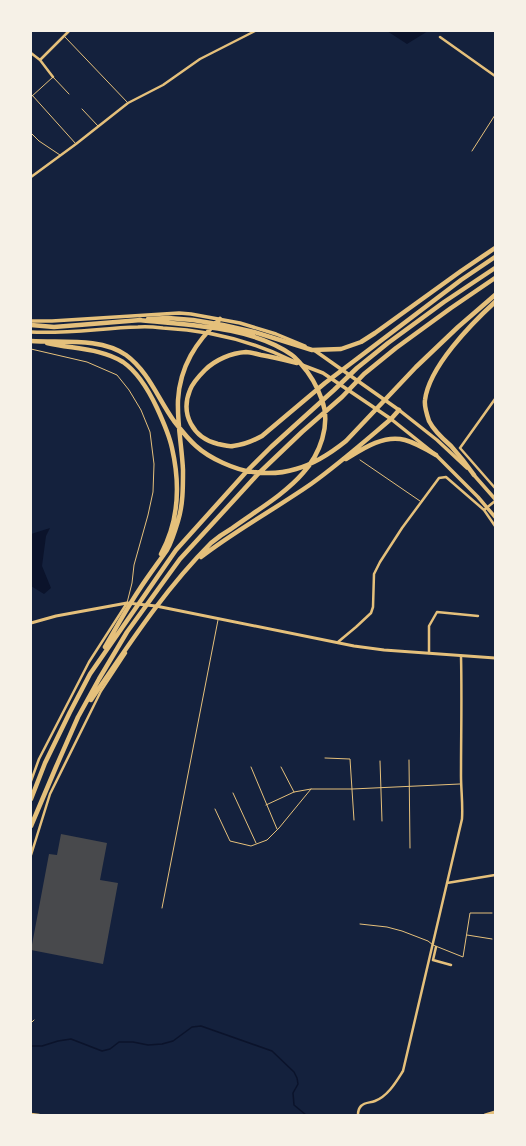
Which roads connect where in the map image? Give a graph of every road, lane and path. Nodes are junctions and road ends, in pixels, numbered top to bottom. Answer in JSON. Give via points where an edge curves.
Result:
{"nodes":[{"id":1,"x":69,"y":31,"type":"edge"},
{"id":2,"x":255,"y":31,"type":"edge"},
{"id":3,"x":64,"y":36,"type":"junction"},
{"id":4,"x":440,"y":37,"type":"dead end"},
{"id":5,"x":31,"y":54,"type":"edge"},
{"id":6,"x":40,"y":60,"type":"junction"},
{"id":7,"x":495,"y":76,"type":"edge"},
{"id":8,"x":53,"y":77,"type":"junction"},
{"id":9,"x":69,"y":94,"type":"dead end"},
{"id":10,"x":32,"y":96,"type":"edge"},
{"id":11,"x":128,"y":103,"type":"junction"},
{"id":12,"x":82,"y":109,"type":"dead end"},
{"id":13,"x":495,"y":115,"type":"edge"},
{"id":14,"x":99,"y":127,"type":"junction"},
{"id":15,"x":31,"y":133,"type":"edge"},
{"id":16,"x":76,"y":144,"type":"junction"},
{"id":17,"x":472,"y":151,"type":"dead end"},
{"id":18,"x":60,"y":155,"type":"junction"},
{"id":19,"x":31,"y":177,"type":"edge"},
{"id":20,"x":495,"y":248,"type":"edge"},
{"id":21,"x":495,"y":257,"type":"edge"},
{"id":22,"x":495,"y":268,"type":"edge"},
{"id":23,"x":495,"y":278,"type":"edge"},
{"id":24,"x":495,"y":295,"type":"edge"},
{"id":25,"x":495,"y":302,"type":"edge"},
{"id":26,"x":199,"y":316,"type":"junction"},
{"id":27,"x":220,"y":319,"type":"junction"},
{"id":28,"x":139,"y":320,"type":"junction"},
{"id":29,"x":31,"y":321,"type":"edge"},
{"id":30,"x":31,"y":325,"type":"edge"},
{"id":31,"x":192,"y":331,"type":"junction"},
{"id":32,"x":31,"y":332,"type":"edge"},
{"id":33,"x":206,"y":333,"type":"junction"},
{"id":34,"x":33,"y":341,"type":"edge"},
{"id":35,"x":31,"y":350,"type":"edge"},
{"id":36,"x":297,"y":363,"type":"junction"},
{"id":37,"x":495,"y":399,"type":"edge"},
{"id":38,"x":399,"y":410,"type":"junction"},
{"id":39,"x":391,"y":418,"type":"junction"},
{"id":40,"x":436,"y":455,"type":"junction"},
{"id":41,"x":360,"y":460,"type":"dead end"},
{"id":42,"x":332,"y":467,"type":"junction"},
{"id":43,"x":474,"y":475,"type":"junction"},
{"id":44,"x":495,"y":488,"type":"edge"},
{"id":45,"x":495,"y":500,"type":"edge"},
{"id":46,"x":421,"y":502,"type":"junction"},
{"id":47,"x":485,"y":508,"type":"junction"},
{"id":48,"x":495,"y":517,"type":"edge"},
{"id":49,"x":495,"y":526,"type":"edge"},
{"id":50,"x":189,"y":567,"type":"junction"},
{"id":51,"x":149,"y":574,"type":"junction"},
{"id":52,"x":127,"y":603,"type":"junction"},
{"id":53,"x":156,"y":606,"type":"junction"},
{"id":54,"x":478,"y":616,"type":"dead end"},
{"id":55,"x":218,"y":618,"type":"junction"},
{"id":56,"x":31,"y":623,"type":"edge"},
{"id":57,"x":338,"y":642,"type":"junction"},
{"id":58,"x":429,"y":654,"type":"junction"},
{"id":59,"x":461,"y":656,"type":"junction"},
{"id":60,"x":495,"y":658,"type":"edge"},
{"id":61,"x":90,"y":674,"type":"junction"},
{"id":62,"x":78,"y":717,"type":"junction"},
{"id":63,"x":325,"y":758,"type":"dead end"},
{"id":64,"x":408,"y":760,"type":"dead end"},
{"id":65,"x":380,"y":761,"type":"dead end"},
{"id":66,"x":251,"y":767,"type":"dead end"},
{"id":67,"x":281,"y":767,"type":"dead end"},
{"id":68,"x":31,"y":781,"type":"edge"},
{"id":69,"x":461,"y":784,"type":"junction"},
{"id":70,"x":409,"y":787,"type":"junction"},
{"id":71,"x":381,"y":788,"type":"junction"},
{"id":72,"x":311,"y":789,"type":"junction"},
{"id":73,"x":352,"y":789,"type":"junction"},
{"id":74,"x":294,"y":792,"type":"junction"},
{"id":75,"x":234,"y":793,"type":"dead end"},
{"id":76,"x":31,"y":799,"type":"edge"},
{"id":77,"x":266,"y":805,"type":"junction"},
{"id":78,"x":215,"y":809,"type":"dead end"},
{"id":79,"x":354,"y":820,"type":"dead end"},
{"id":80,"x":382,"y":821,"type":"dead end"},
{"id":81,"x":31,"y":826,"type":"edge"},
{"id":82,"x":277,"y":830,"type":"junction"},
{"id":83,"x":257,"y":844,"type":"junction"},
{"id":84,"x":410,"y":848,"type":"dead end"},
{"id":85,"x":31,"y":855,"type":"edge"},
{"id":86,"x":495,"y":875,"type":"edge"},
{"id":87,"x":447,"y":883,"type":"junction"},
{"id":88,"x":162,"y":908,"type":"dead end"},
{"id":89,"x":492,"y":913,"type":"dead end"},
{"id":90,"x":360,"y":924,"type":"dead end"},
{"id":91,"x":467,"y":935,"type":"junction"},
{"id":92,"x":492,"y":940,"type":"dead end"},
{"id":93,"x":432,"y":945,"type":"junction"},
{"id":94,"x":436,"y":947,"type":"junction"},
{"id":95,"x":451,"y":965,"type":"dead end"},
{"id":96,"x":34,"y":1020,"type":"dead end"},
{"id":97,"x":31,"y":1023,"type":"edge"},
{"id":98,"x":495,"y":1112,"type":"edge"},
{"id":99,"x":31,"y":1114,"type":"edge"},
{"id":100,"x":39,"y":1115,"type":"edge"},
{"id":101,"x":358,"y":1115,"type":"edge"},
{"id":102,"x":485,"y":1115,"type":"edge"}],
"edges":[{"from":1,"to":3,"type":"street"},
{"from":2,"to":11,"type":"street","via":[[200,59],[163,85]]},
{"from":3,"to":6,"type":"street"},
{"from":3,"to":11,"type":"lane"},
{"from":4,"to":7,"type":"street"},
{"from":5,"to":6,"type":"street"},
{"from":6,"to":8,"type":"street"},
{"from":8,"to":9,"type":"lane"},
{"from":8,"to":10,"type":"lane"},
{"from":10,"to":16,"type":"lane"},
{"from":11,"to":14,"type":"street"},
{"from":12,"to":14,"type":"lane"},
{"from":13,"to":17,"type":"lane"},
{"from":14,"to":16,"type":"street"},
{"from":15,"to":18,"type":"lane"},
{"from":16,"to":18,"type":"street"},
{"from":18,"to":19,"type":"street"},
{"from":20,"to":28,"type":"highway","via":[[375,333],[341,350],[312,350],[242,328],[193,320]]},
{"from":21,"to":36,"type":"highway","via":[[325,383],[262,436],[233,446],[212,443],[195,431],[188,416],[187,400],[194,382],[209,366],[232,354],[248,352]]},
{"from":22,"to":61,"type":"highway","via":[[444,302],[357,368],[247,471],[176,550]]},
{"from":23,"to":62,"type":"highway","via":[[396,348],[364,374],[258,474],[180,559],[162,583],[127,632]]},
{"from":24,"to":34,"type":"highway","via":[[416,367],[346,441],[309,464],[280,472],[239,469],[208,455],[196,446],[173,419],[146,374],[126,355],[97,344]]},
{"from":25,"to":43,"type":"highway","via":[[460,339],[439,367],[431,380],[425,402],[429,421],[435,431]]},
{"from":26,"to":27,"type":"main road"},
{"from":26,"to":29,"type":"main road","via":[[178,313]]},
{"from":26,"to":31,"type":"main road","via":[[201,328]]},
{"from":27,"to":33,"type":"highway"},
{"from":27,"to":38,"type":"main road","via":[[276,334],[315,351]]},
{"from":28,"to":30,"type":"highway","via":[[54,327]]},
{"from":28,"to":50,"type":"highway","via":[[205,327],[271,343],[293,355],[308,372],[323,403],[323,435],[314,459],[303,473],[282,493],[213,542]]},
{"from":31,"to":32,"type":"main road","via":[[139,327]]},
{"from":31,"to":33,"type":"main road"},
{"from":33,"to":36,"type":"main road","via":[[236,339]]},
{"from":33,"to":51,"type":"highway","via":[[192,353],[180,384],[178,401],[183,494],[178,520],[167,549]]},
{"from":34,"to":51,"type":"highway","via":[[91,350],[114,357],[132,369],[154,401],[172,447],[178,496],[169,538]]},
{"from":35,"to":52,"type":"lane","via":[[86,362],[116,375],[141,410],[150,432],[154,492]]},
{"from":36,"to":39,"type":"main road","via":[[323,373]]},
{"from":37,"to":44,"type":"street","via":[[460,448]]},
{"from":38,"to":39,"type":"highway"},
{"from":38,"to":43,"type":"main road","via":[[443,445]]},
{"from":39,"to":40,"type":"main road"},
{"from":39,"to":42,"type":"highway"},
{"from":40,"to":42,"type":"highway","via":[[410,441],[391,439],[366,448]]},
{"from":40,"to":47,"type":"main road"},
{"from":41,"to":46,"type":"lane"},
{"from":42,"to":50,"type":"highway","via":[[285,502],[228,536]]},
{"from":43,"to":45,"type":"main road"},
{"from":45,"to":47,"type":"street"},
{"from":46,"to":47,"type":"street","via":[[442,476]]},
{"from":46,"to":57,"type":"street","via":[[386,551],[374,574],[371,613]]},
{"from":47,"to":48,"type":"main road"},
{"from":47,"to":49,"type":"street"},
{"from":50,"to":62,"type":"highway","via":[[131,642]]},
{"from":51,"to":61,"type":"highway"},
{"from":52,"to":53,"type":"street"},
{"from":52,"to":56,"type":"street"},
{"from":52,"to":68,"type":"street","via":[[89,662],[39,759]]},
{"from":53,"to":55,"type":"street"},
{"from":53,"to":85,"type":"street","via":[[101,691],[50,794]]},
{"from":54,"to":58,"type":"street","via":[[437,612],[429,626]]},
{"from":55,"to":57,"type":"street"},
{"from":55,"to":88,"type":"lane"},
{"from":57,"to":58,"type":"street"},
{"from":58,"to":59,"type":"street"},
{"from":59,"to":60,"type":"street"},
{"from":59,"to":69,"type":"street"},
{"from":61,"to":76,"type":"highway","via":[[45,763]]},
{"from":62,"to":81,"type":"highway"},
{"from":63,"to":73,"type":"lane","via":[[350,760]]},
{"from":64,"to":70,"type":"lane"},
{"from":65,"to":71,"type":"lane"},
{"from":66,"to":77,"type":"lane"},
{"from":67,"to":74,"type":"lane"},
{"from":69,"to":70,"type":"lane"},
{"from":69,"to":87,"type":"street","via":[[462,819]]},
{"from":70,"to":71,"type":"lane"},
{"from":70,"to":84,"type":"lane"},
{"from":71,"to":73,"type":"lane"},
{"from":71,"to":80,"type":"lane"},
{"from":72,"to":73,"type":"lane"},
{"from":72,"to":74,"type":"lane"},
{"from":72,"to":82,"type":"lane"},
{"from":73,"to":79,"type":"lane"},
{"from":74,"to":77,"type":"lane"},
{"from":75,"to":83,"type":"lane"},
{"from":77,"to":82,"type":"lane"},
{"from":78,"to":83,"type":"lane","via":[[230,841],[251,846]]},
{"from":82,"to":83,"type":"lane","via":[[267,840]]},
{"from":86,"to":87,"type":"street"},
{"from":87,"to":93,"type":"street"},
{"from":89,"to":91,"type":"lane","via":[[470,913]]},
{"from":90,"to":93,"type":"lane","via":[[402,931]]},
{"from":91,"to":92,"type":"lane"},
{"from":91,"to":94,"type":"lane","via":[[463,957]]},
{"from":93,"to":94,"type":"lane"},
{"from":93,"to":101,"type":"street","via":[[403,1071],[382,1097],[360,1106]]},
{"from":94,"to":95,"type":"street","via":[[433,960]]},
{"from":96,"to":97,"type":"lane"},
{"from":98,"to":102,"type":"street"},
{"from":99,"to":100,"type":"street"}]}
